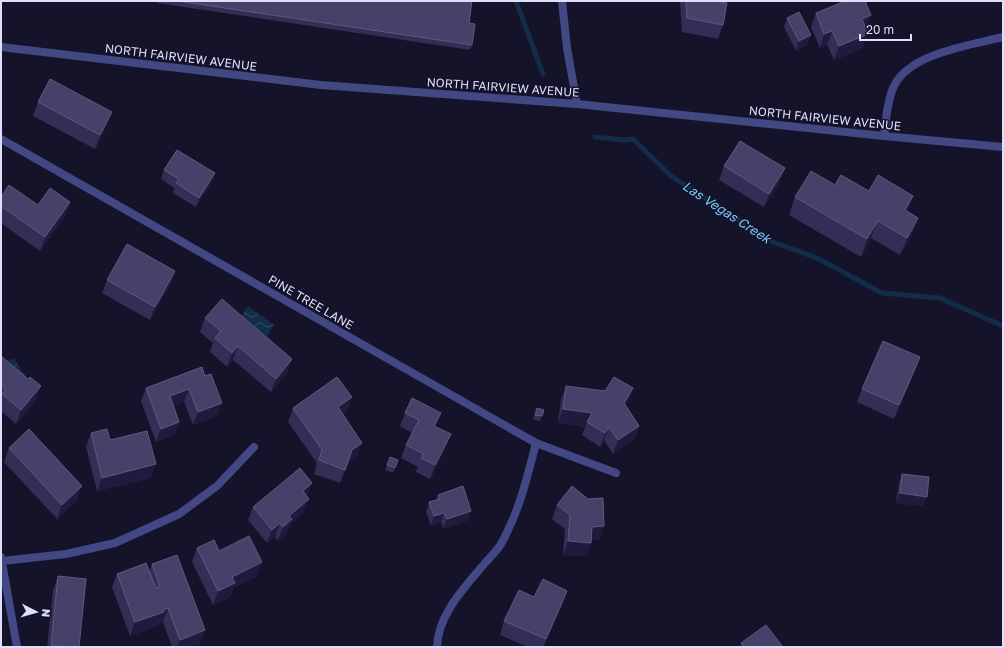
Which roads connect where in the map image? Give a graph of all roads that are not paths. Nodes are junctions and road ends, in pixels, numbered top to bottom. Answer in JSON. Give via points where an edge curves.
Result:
{"nodes":[{"id":1,"x":562,"y":1,"type":"edge"},
{"id":2,"x":1003,"y":37,"type":"edge"},
{"id":3,"x":1,"y":47,"type":"edge"},
{"id":4,"x":577,"y":104,"type":"junction"},
{"id":5,"x":884,"y":136,"type":"junction"},
{"id":6,"x":1,"y":139,"type":"edge"},
{"id":7,"x":1003,"y":147,"type":"edge"},
{"id":8,"x":536,"y":443,"type":"junction"},
{"id":9,"x":254,"y":447,"type":"dead end"},
{"id":10,"x":616,"y":473,"type":"dead end"},
{"id":11,"x":1,"y":559,"type":"edge"},
{"id":12,"x":17,"y":647,"type":"edge"},
{"id":13,"x":437,"y":647,"type":"edge"}],
"edges":[{"from":1,"to":4,"type":"street"},
{"from":2,"to":5,"type":"street","via":[[951,49],[904,72],[894,85],[888,102]]},
{"from":3,"to":4,"type":"street","name":"NORTH FAIRVIEW AVENUE","via":[[321,85]]},
{"from":4,"to":5,"type":"street","name":"NORTH FAIRVIEW AVENUE"},
{"from":5,"to":7,"type":"street","name":"NORTH FAIRVIEW AVENUE"},
{"from":6,"to":8,"type":"street","name":"PINE TREE LANE"},
{"from":8,"to":10,"type":"street","name":"PINE TREE LANE"},
{"from":8,"to":13,"type":"street","via":[[520,506],[500,546],[447,612]]},
{"from":9,"to":11,"type":"street","via":[[218,486],[179,514],[115,544],[66,554]]},
{"from":11,"to":12,"type":"street"}]}
